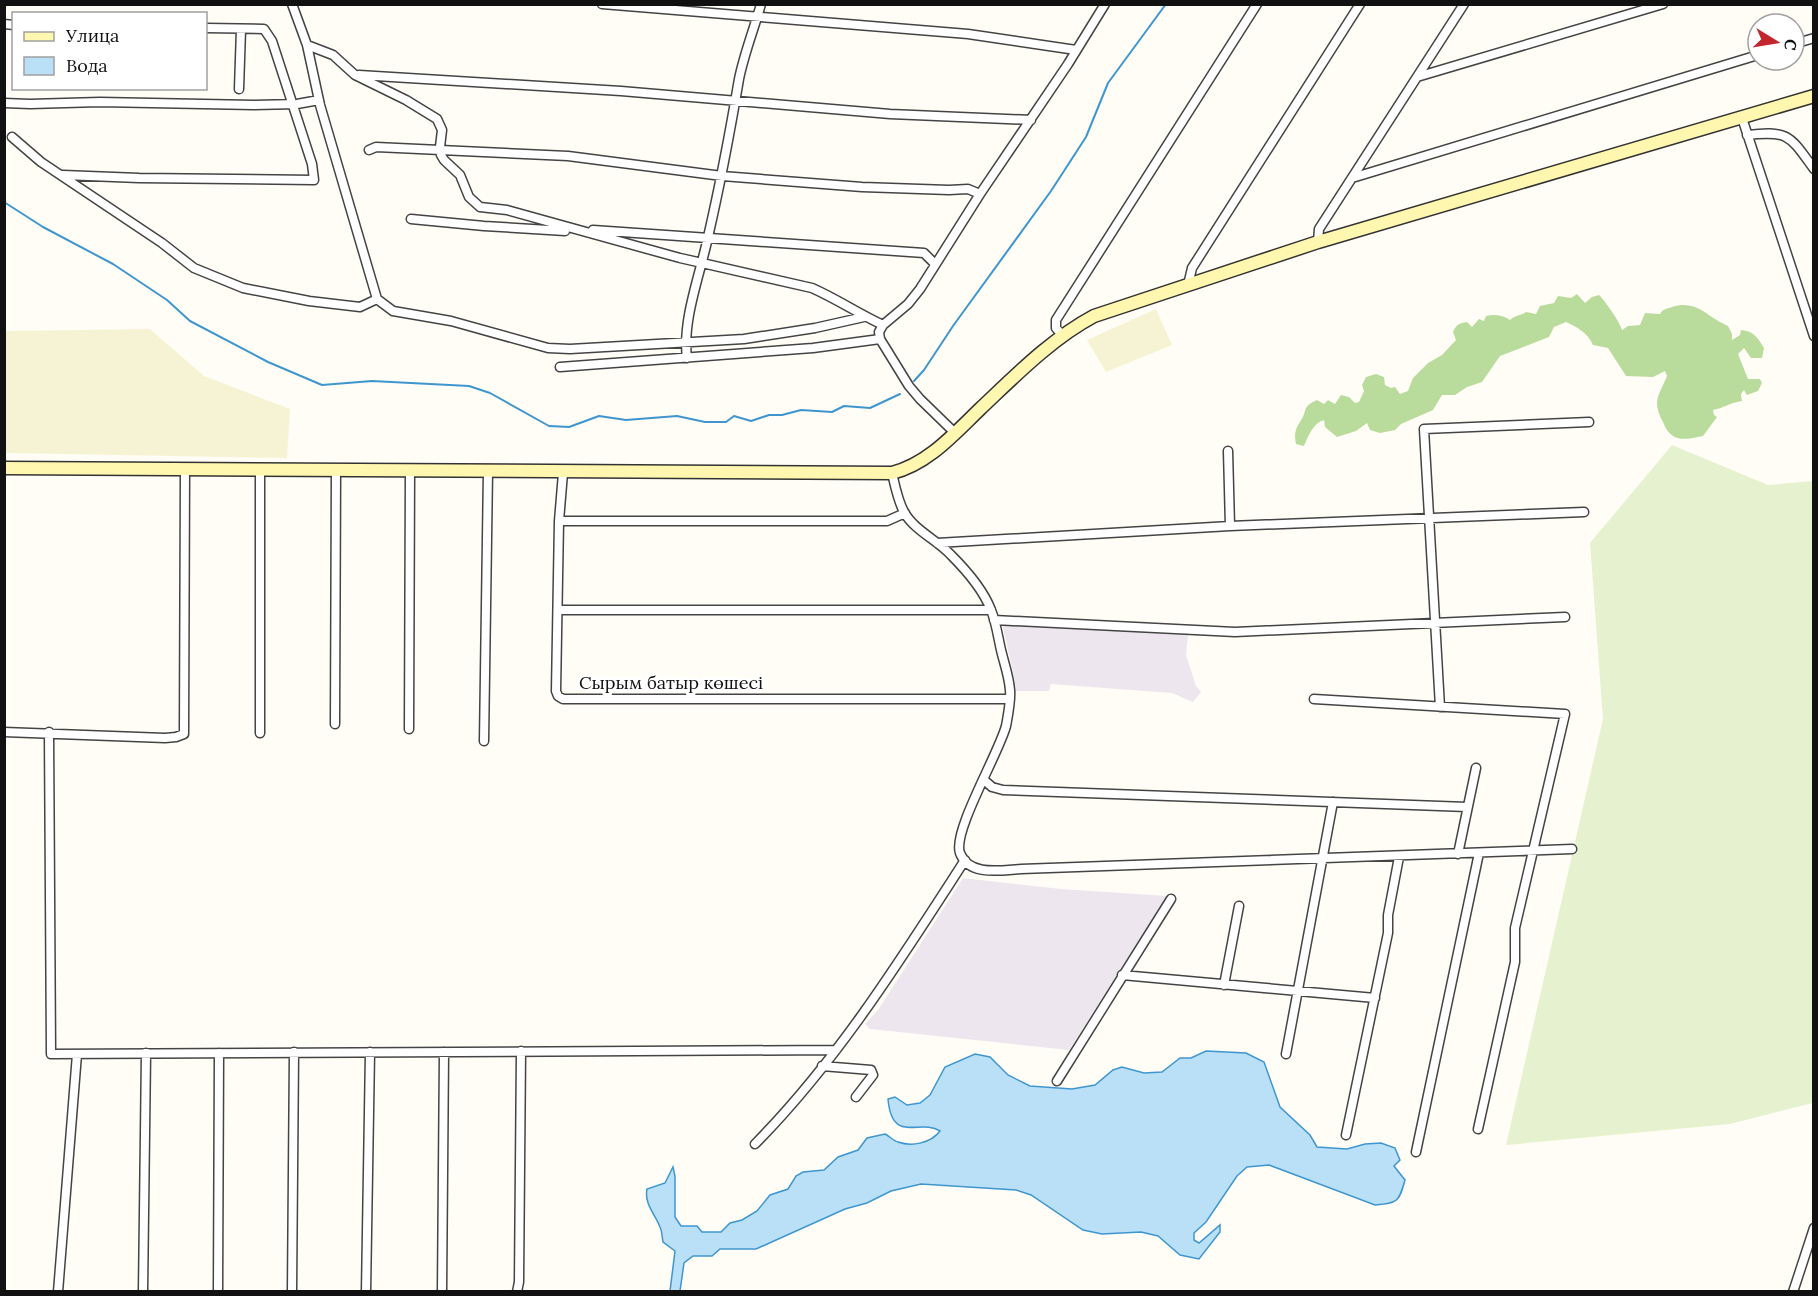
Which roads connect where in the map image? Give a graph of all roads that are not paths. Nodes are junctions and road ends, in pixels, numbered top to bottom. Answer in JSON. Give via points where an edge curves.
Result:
{"nodes":[{"id":1,"x":292,"y":4,"type":"edge"},
{"id":2,"x":602,"y":4,"type":"edge"},
{"id":3,"x":761,"y":4,"type":"edge"},
{"id":4,"x":1105,"y":4,"type":"edge"},
{"id":5,"x":1257,"y":4,"type":"edge"},
{"id":6,"x":1360,"y":4,"type":"edge"},
{"id":7,"x":1464,"y":4,"type":"edge"},
{"id":8,"x":1663,"y":4,"type":"edge"},
{"id":9,"x":757,"y":17,"type":"junction"},
{"id":10,"x":207,"y":28,"type":"edge"},
{"id":11,"x":241,"y":29,"type":"junction"},
{"id":12,"x":307,"y":45,"type":"junction"},
{"id":13,"x":1076,"y":50,"type":"junction"},
{"id":14,"x":1746,"y":59,"type":"edge"},
{"id":15,"x":355,"y":75,"type":"junction"},
{"id":16,"x":1417,"y":77,"type":"junction"},
{"id":17,"x":239,"y":89,"type":"dead end"},
{"id":18,"x":1814,"y":96,"type":"edge"},
{"id":19,"x":319,"y":100,"type":"junction"},
{"id":20,"x":737,"y":102,"type":"junction"},
{"id":21,"x":4,"y":103,"type":"edge"},
{"id":22,"x":293,"y":104,"type":"junction"},
{"id":23,"x":1742,"y":118,"type":"junction"},
{"id":24,"x":1031,"y":120,"type":"junction"},
{"id":25,"x":1747,"y":135,"type":"junction"},
{"id":26,"x":12,"y":137,"type":"dead end"},
{"id":27,"x":369,"y":150,"type":"dead end"},
{"id":28,"x":440,"y":152,"type":"junction"},
{"id":29,"x":1814,"y":169,"type":"edge"},
{"id":30,"x":63,"y":176,"type":"junction"},
{"id":31,"x":722,"y":176,"type":"junction"},
{"id":32,"x":1352,"y":178,"type":"junction"},
{"id":33,"x":980,"y":194,"type":"junction"},
{"id":34,"x":411,"y":219,"type":"dead end"},
{"id":35,"x":582,"y":231,"type":"junction"},
{"id":36,"x":708,"y":239,"type":"junction"},
{"id":37,"x":1318,"y":243,"type":"junction"},
{"id":38,"x":702,"y":263,"type":"junction"},
{"id":39,"x":935,"y":264,"type":"junction"},
{"id":40,"x":1188,"y":285,"type":"junction"},
{"id":41,"x":377,"y":299,"type":"junction"},
{"id":42,"x":864,"y":317,"type":"junction"},
{"id":43,"x":883,"y":325,"type":"junction"},
{"id":44,"x":1063,"y":336,"type":"junction"},
{"id":45,"x":1814,"y":336,"type":"edge"},
{"id":46,"x":880,"y":339,"type":"junction"},
{"id":47,"x":685,"y":344,"type":"junction"},
{"id":48,"x":687,"y":358,"type":"junction"},
{"id":49,"x":560,"y":367,"type":"dead end"},
{"id":50,"x":1589,"y":422,"type":"dead end"},
{"id":51,"x":955,"y":433,"type":"junction"},
{"id":52,"x":1228,"y":451,"type":"dead end"},
{"id":53,"x":4,"y":468,"type":"edge"},
{"id":54,"x":185,"y":469,"type":"junction"},
{"id":55,"x":260,"y":469,"type":"junction"},
{"id":56,"x":336,"y":469,"type":"junction"},
{"id":57,"x":410,"y":470,"type":"junction"},
{"id":58,"x":488,"y":471,"type":"junction"},
{"id":59,"x":563,"y":472,"type":"junction"},
{"id":60,"x":892,"y":473,"type":"junction"},
{"id":61,"x":1584,"y":512,"type":"dead end"},
{"id":62,"x":904,"y":513,"type":"junction"},
{"id":63,"x":1429,"y":518,"type":"junction"},
{"id":64,"x":559,"y":521,"type":"junction"},
{"id":65,"x":1230,"y":526,"type":"junction"},
{"id":66,"x":937,"y":543,"type":"junction"},
{"id":67,"x":558,"y":610,"type":"junction"},
{"id":68,"x":992,"y":610,"type":"junction"},
{"id":69,"x":1565,"y":617,"type":"dead end"},
{"id":70,"x":994,"y":620,"type":"junction"},
{"id":71,"x":1435,"y":624,"type":"junction"},
{"id":72,"x":1010,"y":699,"type":"junction"},
{"id":73,"x":1314,"y":699,"type":"dead end"},
{"id":74,"x":1440,"y":706,"type":"junction"},
{"id":75,"x":335,"y":724,"type":"dead end"},
{"id":76,"x":409,"y":729,"type":"dead end"},
{"id":77,"x":4,"y":732,"type":"edge"},
{"id":78,"x":49,"y":732,"type":"junction"},
{"id":79,"x":260,"y":733,"type":"dead end"},
{"id":80,"x":484,"y":741,"type":"dead end"},
{"id":81,"x":1476,"y":768,"type":"dead end"},
{"id":82,"x":984,"y":780,"type":"junction"},
{"id":83,"x":1333,"y":802,"type":"junction"},
{"id":84,"x":1467,"y":807,"type":"junction"},
{"id":85,"x":1572,"y":849,"type":"dead end"},
{"id":86,"x":1533,"y":851,"type":"junction"},
{"id":87,"x":1479,"y":853,"type":"junction"},
{"id":88,"x":1458,"y":854,"type":"junction"},
{"id":89,"x":1399,"y":857,"type":"junction"},
{"id":90,"x":1322,"y":859,"type":"junction"},
{"id":91,"x":965,"y":860,"type":"junction"},
{"id":92,"x":1171,"y":899,"type":"dead end"},
{"id":93,"x":1239,"y":906,"type":"dead end"},
{"id":94,"x":1122,"y":975,"type":"junction"},
{"id":95,"x":1224,"y":985,"type":"junction"},
{"id":96,"x":1298,"y":991,"type":"junction"},
{"id":97,"x":1375,"y":998,"type":"junction"},
{"id":98,"x":836,"y":1050,"type":"junction"},
{"id":99,"x":521,"y":1051,"type":"junction"},
{"id":100,"x":370,"y":1052,"type":"junction"},
{"id":101,"x":444,"y":1052,"type":"junction"},
{"id":102,"x":146,"y":1053,"type":"junction"},
{"id":103,"x":219,"y":1053,"type":"junction"},
{"id":104,"x":294,"y":1053,"type":"junction"},
{"id":105,"x":77,"y":1054,"type":"junction"},
{"id":106,"x":1286,"y":1054,"type":"dead end"},
{"id":107,"x":822,"y":1066,"type":"junction"},
{"id":108,"x":1057,"y":1081,"type":"dead end"},
{"id":109,"x":856,"y":1097,"type":"dead end"},
{"id":110,"x":1478,"y":1129,"type":"dead end"},
{"id":111,"x":1346,"y":1135,"type":"dead end"},
{"id":112,"x":755,"y":1144,"type":"dead end"},
{"id":113,"x":1416,"y":1152,"type":"dead end"},
{"id":114,"x":1814,"y":1228,"type":"edge"},
{"id":115,"x":518,"y":1291,"type":"edge"},
{"id":116,"x":58,"y":1292,"type":"edge"},
{"id":117,"x":143,"y":1292,"type":"edge"},
{"id":118,"x":218,"y":1292,"type":"edge"},
{"id":119,"x":292,"y":1292,"type":"edge"},
{"id":120,"x":366,"y":1292,"type":"edge"},
{"id":121,"x":442,"y":1292,"type":"edge"},
{"id":122,"x":1793,"y":1292,"type":"edge"}],
"edges":[{"from":1,"to":12,"type":"street"},
{"from":2,"to":9,"type":"street"},
{"from":3,"to":9,"type":"street"},
{"from":4,"to":13,"type":"street"},
{"from":5,"to":44,"type":"street","via":[[1056,320],[1056,328]]},
{"from":6,"to":40,"type":"street","via":[[1192,268]]},
{"from":7,"to":16,"type":"street"},
{"from":8,"to":16,"type":"street"},
{"from":9,"to":13,"type":"street","via":[[968,34]]},
{"from":9,"to":20,"type":"street"},
{"from":10,"to":11,"type":"street"},
{"from":11,"to":17,"type":"street"},
{"from":11,"to":22,"type":"street","via":[[264,29],[272,41]]},
{"from":12,"to":15,"type":"street","via":[[333,55]]},
{"from":12,"to":19,"type":"street"},
{"from":13,"to":24,"type":"street"},
{"from":14,"to":32,"type":"street"},
{"from":15,"to":20,"type":"street"},
{"from":15,"to":28,"type":"street","via":[[437,119],[442,130]]},
{"from":16,"to":32,"type":"street"},
{"from":18,"to":23,"type":"main road"},
{"from":19,"to":22,"type":"street"},
{"from":19,"to":41,"type":"street"},
{"from":20,"to":24,"type":"street"},
{"from":20,"to":31,"type":"street"},
{"from":21,"to":22,"type":"street"},
{"from":22,"to":30,"type":"street","via":[[314,180]]},
{"from":23,"to":25,"type":"street"},
{"from":23,"to":37,"type":"main road"},
{"from":24,"to":33,"type":"street"},
{"from":25,"to":29,"type":"street","via":[[1784,135],[1797,145]]},
{"from":25,"to":45,"type":"street"},
{"from":26,"to":30,"type":"street"},
{"from":27,"to":28,"type":"street","via":[[376,147]]},
{"from":28,"to":31,"type":"street","via":[[568,156]]},
{"from":28,"to":35,"type":"street","via":[[480,207]]},
{"from":30,"to":41,"type":"street","via":[[194,268],[243,288],[360,307]]},
{"from":31,"to":33,"type":"street","via":[[862,187],[968,189]]},
{"from":31,"to":36,"type":"street"},
{"from":32,"to":37,"type":"street","via":[[1319,229]]},
{"from":33,"to":39,"type":"street"},
{"from":34,"to":35,"type":"street"},
{"from":35,"to":36,"type":"street"},
{"from":35,"to":38,"type":"street"},
{"from":36,"to":38,"type":"street"},
{"from":36,"to":39,"type":"street","via":[[924,253]]},
{"from":37,"to":40,"type":"main road"},
{"from":38,"to":42,"type":"street","via":[[812,288]]},
{"from":38,"to":47,"type":"street"},
{"from":39,"to":43,"type":"street","via":[[908,304]]},
{"from":40,"to":44,"type":"main road","via":[[1094,316]]},
{"from":41,"to":47,"type":"street","via":[[393,311],[451,321],[548,348]]},
{"from":42,"to":43,"type":"street"},
{"from":42,"to":47,"type":"street","via":[[789,333]]},
{"from":43,"to":46,"type":"street"},
{"from":44,"to":51,"type":"main road"},
{"from":46,"to":48,"type":"street"},
{"from":46,"to":51,"type":"street","via":[[909,386]]},
{"from":47,"to":48,"type":"street"},
{"from":48,"to":49,"type":"street"},
{"from":50,"to":63,"type":"street","via":[[1424,429]]},
{"from":51,"to":60,"type":"main road","via":[[923,460]]},
{"from":52,"to":65,"type":"street"},
{"from":53,"to":54,"type":"main road"},
{"from":54,"to":55,"type":"main road"},
{"from":54,"to":78,"type":"street","via":[[183,734],[165,738]]},
{"from":55,"to":56,"type":"main road"},
{"from":55,"to":79,"type":"street"},
{"from":56,"to":57,"type":"main road"},
{"from":56,"to":75,"type":"street"},
{"from":57,"to":58,"type":"main road"},
{"from":57,"to":76,"type":"street"},
{"from":58,"to":59,"type":"main road"},
{"from":58,"to":80,"type":"street"},
{"from":59,"to":60,"type":"main road"},
{"from":59,"to":64,"type":"street","name":"Сырым батыр көшесі"},
{"from":60,"to":62,"type":"street"},
{"from":61,"to":63,"type":"street"},
{"from":62,"to":64,"type":"street","via":[[886,521]]},
{"from":62,"to":66,"type":"street"},
{"from":63,"to":65,"type":"street"},
{"from":63,"to":71,"type":"street"},
{"from":64,"to":67,"type":"street","name":"Сырым батыр көшесі"},
{"from":65,"to":66,"type":"street"},
{"from":66,"to":68,"type":"street","via":[[967,572]]},
{"from":67,"to":68,"type":"street"},
{"from":67,"to":72,"type":"street","name":"Сырым батыр көшесі","via":[[556,691],[563,699]]},
{"from":68,"to":70,"type":"street"},
{"from":69,"to":71,"type":"street"},
{"from":70,"to":71,"type":"street","via":[[1235,632]]},
{"from":70,"to":72,"type":"street"},
{"from":71,"to":74,"type":"street"},
{"from":72,"to":82,"type":"street","via":[[1006,726]]},
{"from":73,"to":74,"type":"street"},
{"from":74,"to":86,"type":"street","via":[[1564,714]]},
{"from":77,"to":78,"type":"street"},
{"from":78,"to":105,"type":"street","via":[[51,1054]]},
{"from":81,"to":84,"type":"street"},
{"from":82,"to":83,"type":"street","via":[[1003,790]]},
{"from":82,"to":91,"type":"street","via":[[959,841]]},
{"from":83,"to":84,"type":"street"},
{"from":83,"to":90,"type":"street"},
{"from":84,"to":88,"type":"street"},
{"from":85,"to":86,"type":"street"},
{"from":86,"to":87,"type":"street"},
{"from":86,"to":110,"type":"street","via":[[1515,928],[1515,962]]},
{"from":87,"to":88,"type":"street"},
{"from":87,"to":113,"type":"street"},
{"from":88,"to":89,"type":"street"},
{"from":89,"to":90,"type":"street"},
{"from":89,"to":97,"type":"street"},
{"from":90,"to":91,"type":"street","via":[[989,872]]},
{"from":90,"to":96,"type":"street"},
{"from":91,"to":98,"type":"street","via":[[881,990]]},
{"from":92,"to":94,"type":"street"},
{"from":93,"to":95,"type":"street"},
{"from":94,"to":95,"type":"street"},
{"from":94,"to":108,"type":"street"},
{"from":95,"to":96,"type":"street"},
{"from":96,"to":97,"type":"street"},
{"from":96,"to":106,"type":"street"},
{"from":97,"to":111,"type":"street"},
{"from":98,"to":99,"type":"street"},
{"from":98,"to":107,"type":"street"},
{"from":99,"to":101,"type":"street"},
{"from":99,"to":115,"type":"street"},
{"from":100,"to":101,"type":"street"},
{"from":100,"to":104,"type":"street"},
{"from":100,"to":120,"type":"street"},
{"from":101,"to":121,"type":"street"},
{"from":102,"to":103,"type":"street"},
{"from":102,"to":105,"type":"street"},
{"from":102,"to":117,"type":"street"},
{"from":103,"to":104,"type":"street"},
{"from":103,"to":118,"type":"street"},
{"from":104,"to":119,"type":"street"},
{"from":105,"to":116,"type":"street"},
{"from":107,"to":109,"type":"street","via":[[871,1070],[873,1076]]},
{"from":107,"to":112,"type":"street"},
{"from":114,"to":122,"type":"street"}]}
